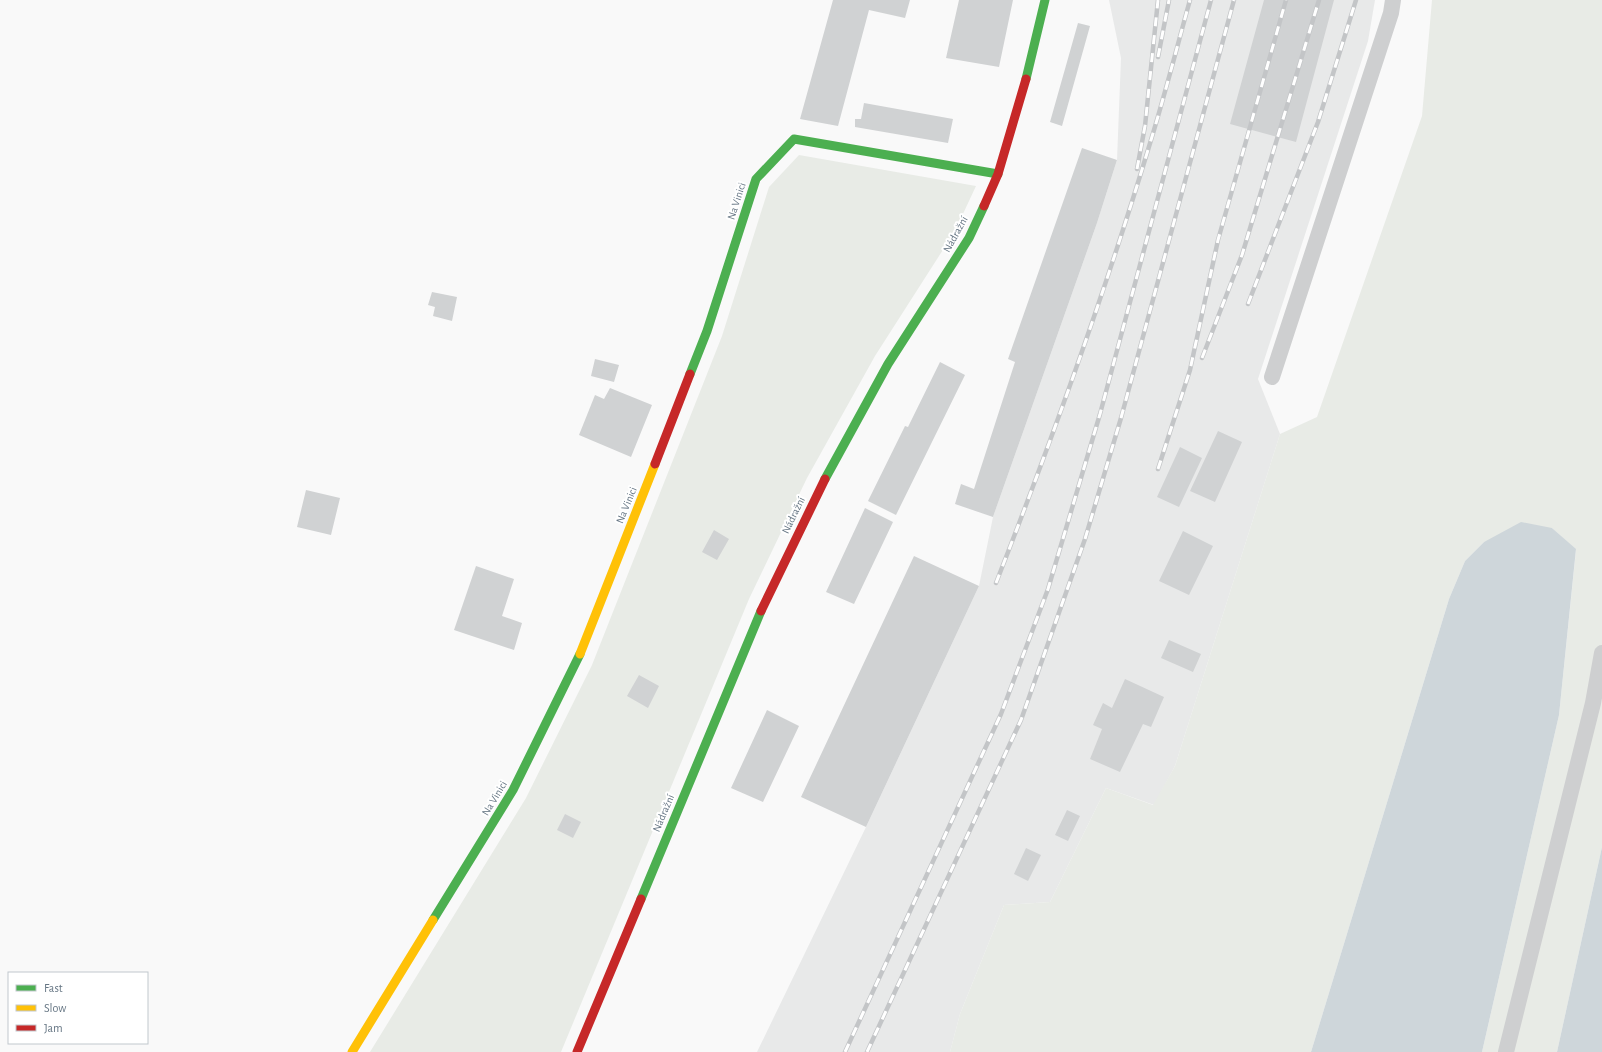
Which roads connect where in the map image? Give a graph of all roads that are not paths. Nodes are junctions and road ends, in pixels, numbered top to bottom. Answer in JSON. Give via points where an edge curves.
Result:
{"nodes":[{"id":1,"x":1045,"y":0,"type":"edge"},
{"id":2,"x":1393,"y":0,"type":"edge"},
{"id":3,"x":998,"y":174,"type":"junction"},
{"id":4,"x":1272,"y":377,"type":"dead end"},
{"id":5,"x":1602,"y":653,"type":"edge"},
{"id":6,"x":352,"y":1052,"type":"edge"},
{"id":7,"x":577,"y":1052,"type":"edge"},
{"id":8,"x":1506,"y":1052,"type":"edge"}],
"edges":[{"from":1,"to":3,"type":"street","name":"Nádražní","via":[[1022,98]]},
{"from":2,"to":4,"type":"lane"},
{"from":3,"to":6,"type":"street","name":"Na Vinici","via":[[794,139],[756,179],[707,331],[578,658],[513,790]]},
{"from":3,"to":7,"type":"street","name":"Nádražní","via":[[969,238],[888,364],[821,486],[762,605]]},
{"from":5,"to":8,"type":"lane","via":[[1593,703]]}]}
